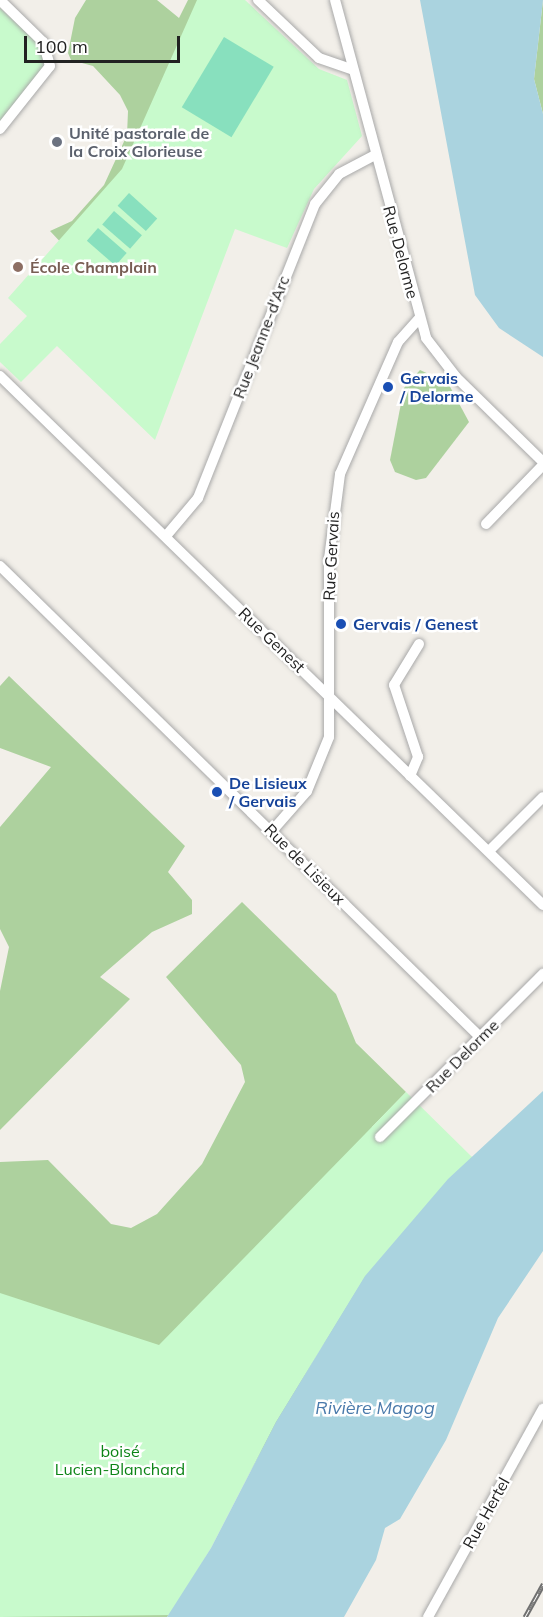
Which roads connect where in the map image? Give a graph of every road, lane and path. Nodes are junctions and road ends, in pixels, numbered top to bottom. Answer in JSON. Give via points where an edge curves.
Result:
{"nodes":[{"id":1,"x":0,"y":0,"type":"edge"},
{"id":2,"x":258,"y":0,"type":"edge"},
{"id":3,"x":335,"y":0,"type":"edge"},
{"id":4,"x":353,"y":70,"type":"junction"},
{"id":5,"x":0,"y":129,"type":"edge"},
{"id":6,"x":375,"y":155,"type":"junction"},
{"id":7,"x":419,"y":319,"type":"junction"},
{"id":8,"x":0,"y":376,"type":"edge"},
{"id":9,"x":543,"y":464,"type":"edge"},
{"id":10,"x":486,"y":524,"type":"dead end"},
{"id":11,"x":166,"y":536,"type":"junction"},
{"id":12,"x":3,"y":573,"type":"edge"},
{"id":13,"x":419,"y":644,"type":"dead end"},
{"id":14,"x":331,"y":698,"type":"junction"},
{"id":15,"x":410,"y":776,"type":"junction"},
{"id":16,"x":543,"y":797,"type":"edge"},
{"id":17,"x":272,"y":831,"type":"junction"},
{"id":18,"x":489,"y":851,"type":"junction"},
{"id":19,"x":543,"y":905,"type":"edge"},
{"id":20,"x":543,"y":974,"type":"edge"},
{"id":21,"x":480,"y":1037,"type":"junction"},
{"id":22,"x":380,"y":1137,"type":"dead end"},
{"id":23,"x":543,"y":1409,"type":"edge"},
{"id":24,"x":428,"y":1617,"type":"edge"}],
"edges":[{"from":1,"to":5,"type":"street","via":[[43,42],[50,66],[42,84]]},
{"from":2,"to":4,"type":"street","via":[[319,58]]},
{"from":3,"to":4,"type":"street","name":"Rue Delorme"},
{"from":4,"to":6,"type":"street","name":"Rue Delorme"},
{"from":6,"to":7,"type":"street","name":"Rue Delorme"},
{"from":6,"to":11,"type":"street","name":"Rue Jeanne-d'Arc","via":[[339,174],[315,204],[198,498]]},
{"from":7,"to":9,"type":"street","name":"Rue Delorme","via":[[442,362]]},
{"from":7,"to":14,"type":"street","name":"Rue Gervais","via":[[398,342],[340,474],[329,559]]},
{"from":8,"to":11,"type":"street","name":"Rue Genest"},
{"from":9,"to":10,"type":"street"},
{"from":11,"to":14,"type":"street","name":"Rue Genest"},
{"from":12,"to":17,"type":"street","name":"Rue de Lisieux"},
{"from":13,"to":15,"type":"street","via":[[394,685],[418,758]]},
{"from":14,"to":15,"type":"street","name":"Rue Genest"},
{"from":14,"to":17,"type":"street","name":"Rue Gervais","via":[[329,737],[317,772]]},
{"from":15,"to":18,"type":"street","name":"Rue Genest"},
{"from":16,"to":18,"type":"street"},
{"from":17,"to":21,"type":"street","name":"Rue de Lisieux"},
{"from":18,"to":19,"type":"street","name":"Rue Genest"},
{"from":20,"to":21,"type":"street","name":"Rue Delorme"},
{"from":21,"to":22,"type":"street","name":"Rue Delorme"},
{"from":23,"to":24,"type":"street","name":"Rue Hertel"}]}
